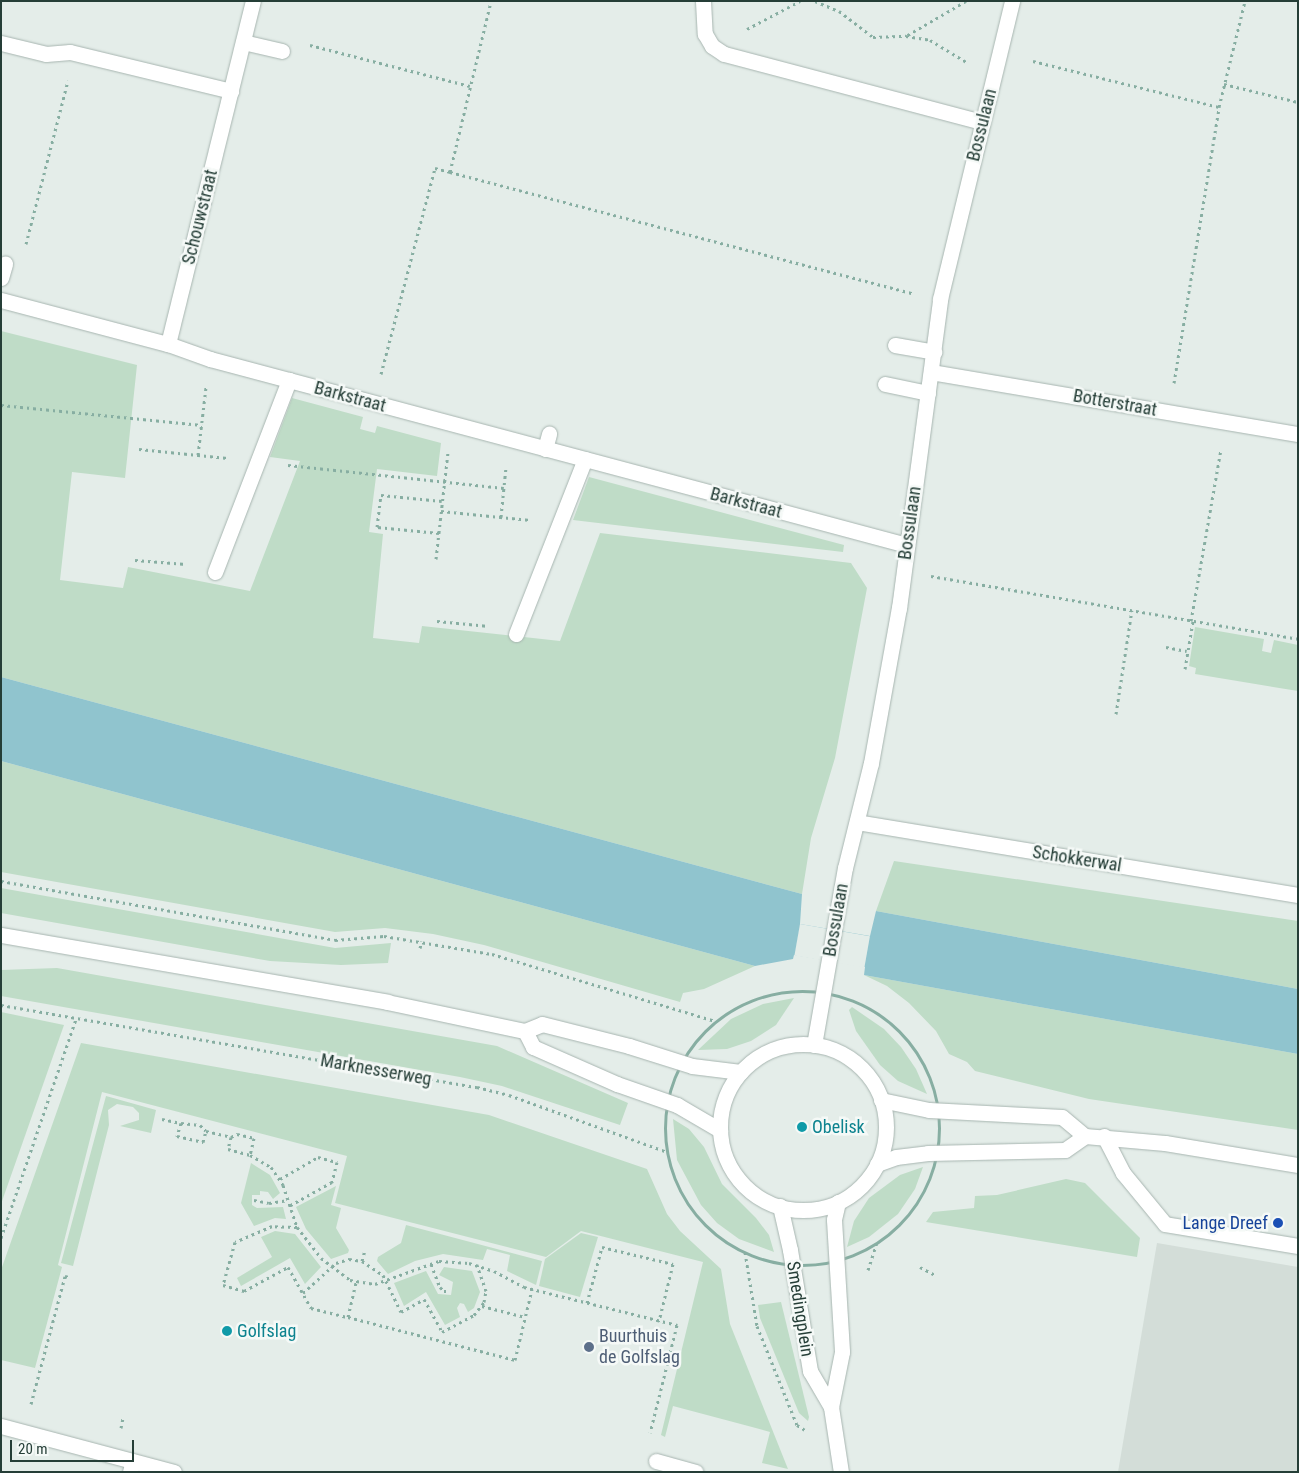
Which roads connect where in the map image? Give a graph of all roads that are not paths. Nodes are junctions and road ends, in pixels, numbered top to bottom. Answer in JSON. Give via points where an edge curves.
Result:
{"nodes":[{"id":1,"x":253,"y":1,"type":"edge"},
{"id":2,"x":702,"y":1,"type":"edge"},
{"id":3,"x":1012,"y":1,"type":"edge"},
{"id":4,"x":243,"y":42,"type":"junction"},
{"id":5,"x":1,"y":43,"type":"edge"},
{"id":6,"x":282,"y":51,"type":"dead end"},
{"id":7,"x":231,"y":91,"type":"junction"},
{"id":8,"x":982,"y":122,"type":"junction"},
{"id":9,"x":1,"y":300,"type":"edge"},
{"id":10,"x":168,"y":344,"type":"junction"},
{"id":11,"x":895,"y":346,"type":"dead end"},
{"id":12,"x":934,"y":352,"type":"junction"},
{"id":13,"x":931,"y":372,"type":"junction"},
{"id":14,"x":289,"y":380,"type":"junction"},
{"id":15,"x":885,"y":384,"type":"dead end"},
{"id":16,"x":928,"y":392,"type":"junction"},
{"id":17,"x":1298,"y":434,"type":"edge"},
{"id":18,"x":585,"y":460,"type":"junction"},
{"id":19,"x":907,"y":545,"type":"junction"},
{"id":20,"x":216,"y":570,"type":"road end"},
{"id":21,"x":517,"y":631,"type":"road end"},
{"id":22,"x":857,"y":822,"type":"junction"},
{"id":23,"x":1298,"y":895,"type":"edge"},
{"id":24,"x":1,"y":935,"type":"edge"},
{"id":25,"x":524,"y":1032,"type":"junction"},
{"id":26,"x":814,"y":1046,"type":"junction"},
{"id":27,"x":741,"y":1072,"type":"junction"},
{"id":28,"x":881,"y":1100,"type":"junction"},
{"id":29,"x":720,"y":1130,"type":"junction"},
{"id":30,"x":1085,"y":1136,"type":"junction"},
{"id":31,"x":1104,"y":1136,"type":"junction"},
{"id":32,"x":877,"y":1164,"type":"junction"},
{"id":33,"x":1298,"y":1165,"type":"edge"},
{"id":34,"x":838,"y":1202,"type":"junction"},
{"id":35,"x":780,"y":1206,"type":"junction"},
{"id":36,"x":1298,"y":1246,"type":"edge"},
{"id":37,"x":831,"y":1407,"type":"junction"},
{"id":38,"x":1,"y":1426,"type":"edge"},
{"id":39,"x":656,"y":1461,"type":"dead end"},
{"id":40,"x":131,"y":1467,"type":"edge"},
{"id":41,"x":174,"y":1472,"type":"edge"},
{"id":42,"x":696,"y":1472,"type":"edge"},
{"id":43,"x":841,"y":1472,"type":"edge"}],
"edges":[{"from":1,"to":4,"type":"street","name":"Schouwstraat"},
{"from":2,"to":8,"type":"street","via":[[709,42],[724,54]]},
{"from":3,"to":8,"type":"street","name":"Bossulaan"},
{"from":4,"to":6,"type":"street"},
{"from":4,"to":7,"type":"street","name":"Schouwstraat"},
{"from":5,"to":7,"type":"street","via":[[46,54],[70,52]]},
{"from":7,"to":10,"type":"street","name":"Schouwstraat"},
{"from":8,"to":12,"type":"street","name":"Bossulaan","via":[[940,300]]},
{"from":9,"to":10,"type":"street","name":"Barkstraat"},
{"from":10,"to":14,"type":"street","name":"Barkstraat"},
{"from":11,"to":12,"type":"street"},
{"from":12,"to":13,"type":"street","name":"Bossulaan"},
{"from":13,"to":16,"type":"street","name":"Bossulaan"},
{"from":13,"to":17,"type":"street","name":"Botterstraat"},
{"from":14,"to":18,"type":"street","name":"Barkstraat","via":[[547,442]]},
{"from":14,"to":20,"type":"street"},
{"from":15,"to":16,"type":"street"},
{"from":16,"to":19,"type":"street","name":"Bossulaan"},
{"from":18,"to":19,"type":"street","name":"Barkstraat"},
{"from":18,"to":21,"type":"street"},
{"from":19,"to":22,"type":"street","name":"Bossulaan","via":[[873,754]]},
{"from":22,"to":23,"type":"street","name":"Schokkerwal"},
{"from":22,"to":26,"type":"street","name":"Bossulaan"},
{"from":24,"to":25,"type":"street","via":[[387,1002]]},
{"from":25,"to":27,"type":"street","via":[[542,1024],[692,1066]]},
{"from":25,"to":29,"type":"street","via":[[533,1047],[617,1084],[678,1106]]},
{"from":26,"to":27,"type":"street","via":[[782,1047],[753,1061]]},
{"from":26,"to":28,"type":"street","via":[[848,1058],[873,1083]]},
{"from":27,"to":29,"type":"street","via":[[725,1099]]},
{"from":28,"to":30,"type":"street","via":[[929,1110],[1062,1117]]},
{"from":28,"to":32,"type":"street","via":[[886,1132]]},
{"from":29,"to":35,"type":"street","via":[[725,1156],[738,1178],[757,1196]]},
{"from":30,"to":31,"type":"street"},
{"from":30,"to":32,"type":"street","via":[[1064,1150],[928,1153],[896,1157]]},
{"from":31,"to":33,"type":"street"},
{"from":31,"to":36,"type":"street","via":[[1123,1173],[1164,1224]]},
{"from":32,"to":34,"type":"street","via":[[860,1187]]},
{"from":34,"to":35,"type":"street","via":[[809,1210]]},
{"from":34,"to":37,"type":"street","name":"Smedingplein","via":[[834,1220],[842,1352]]},
{"from":35,"to":37,"type":"street","name":"Smedingplein","via":[[810,1371]]},
{"from":37,"to":43,"type":"street","name":"Smedingplein"},
{"from":38,"to":40,"type":"street"},
{"from":39,"to":42,"type":"street"},
{"from":40,"to":41,"type":"street"}]}
